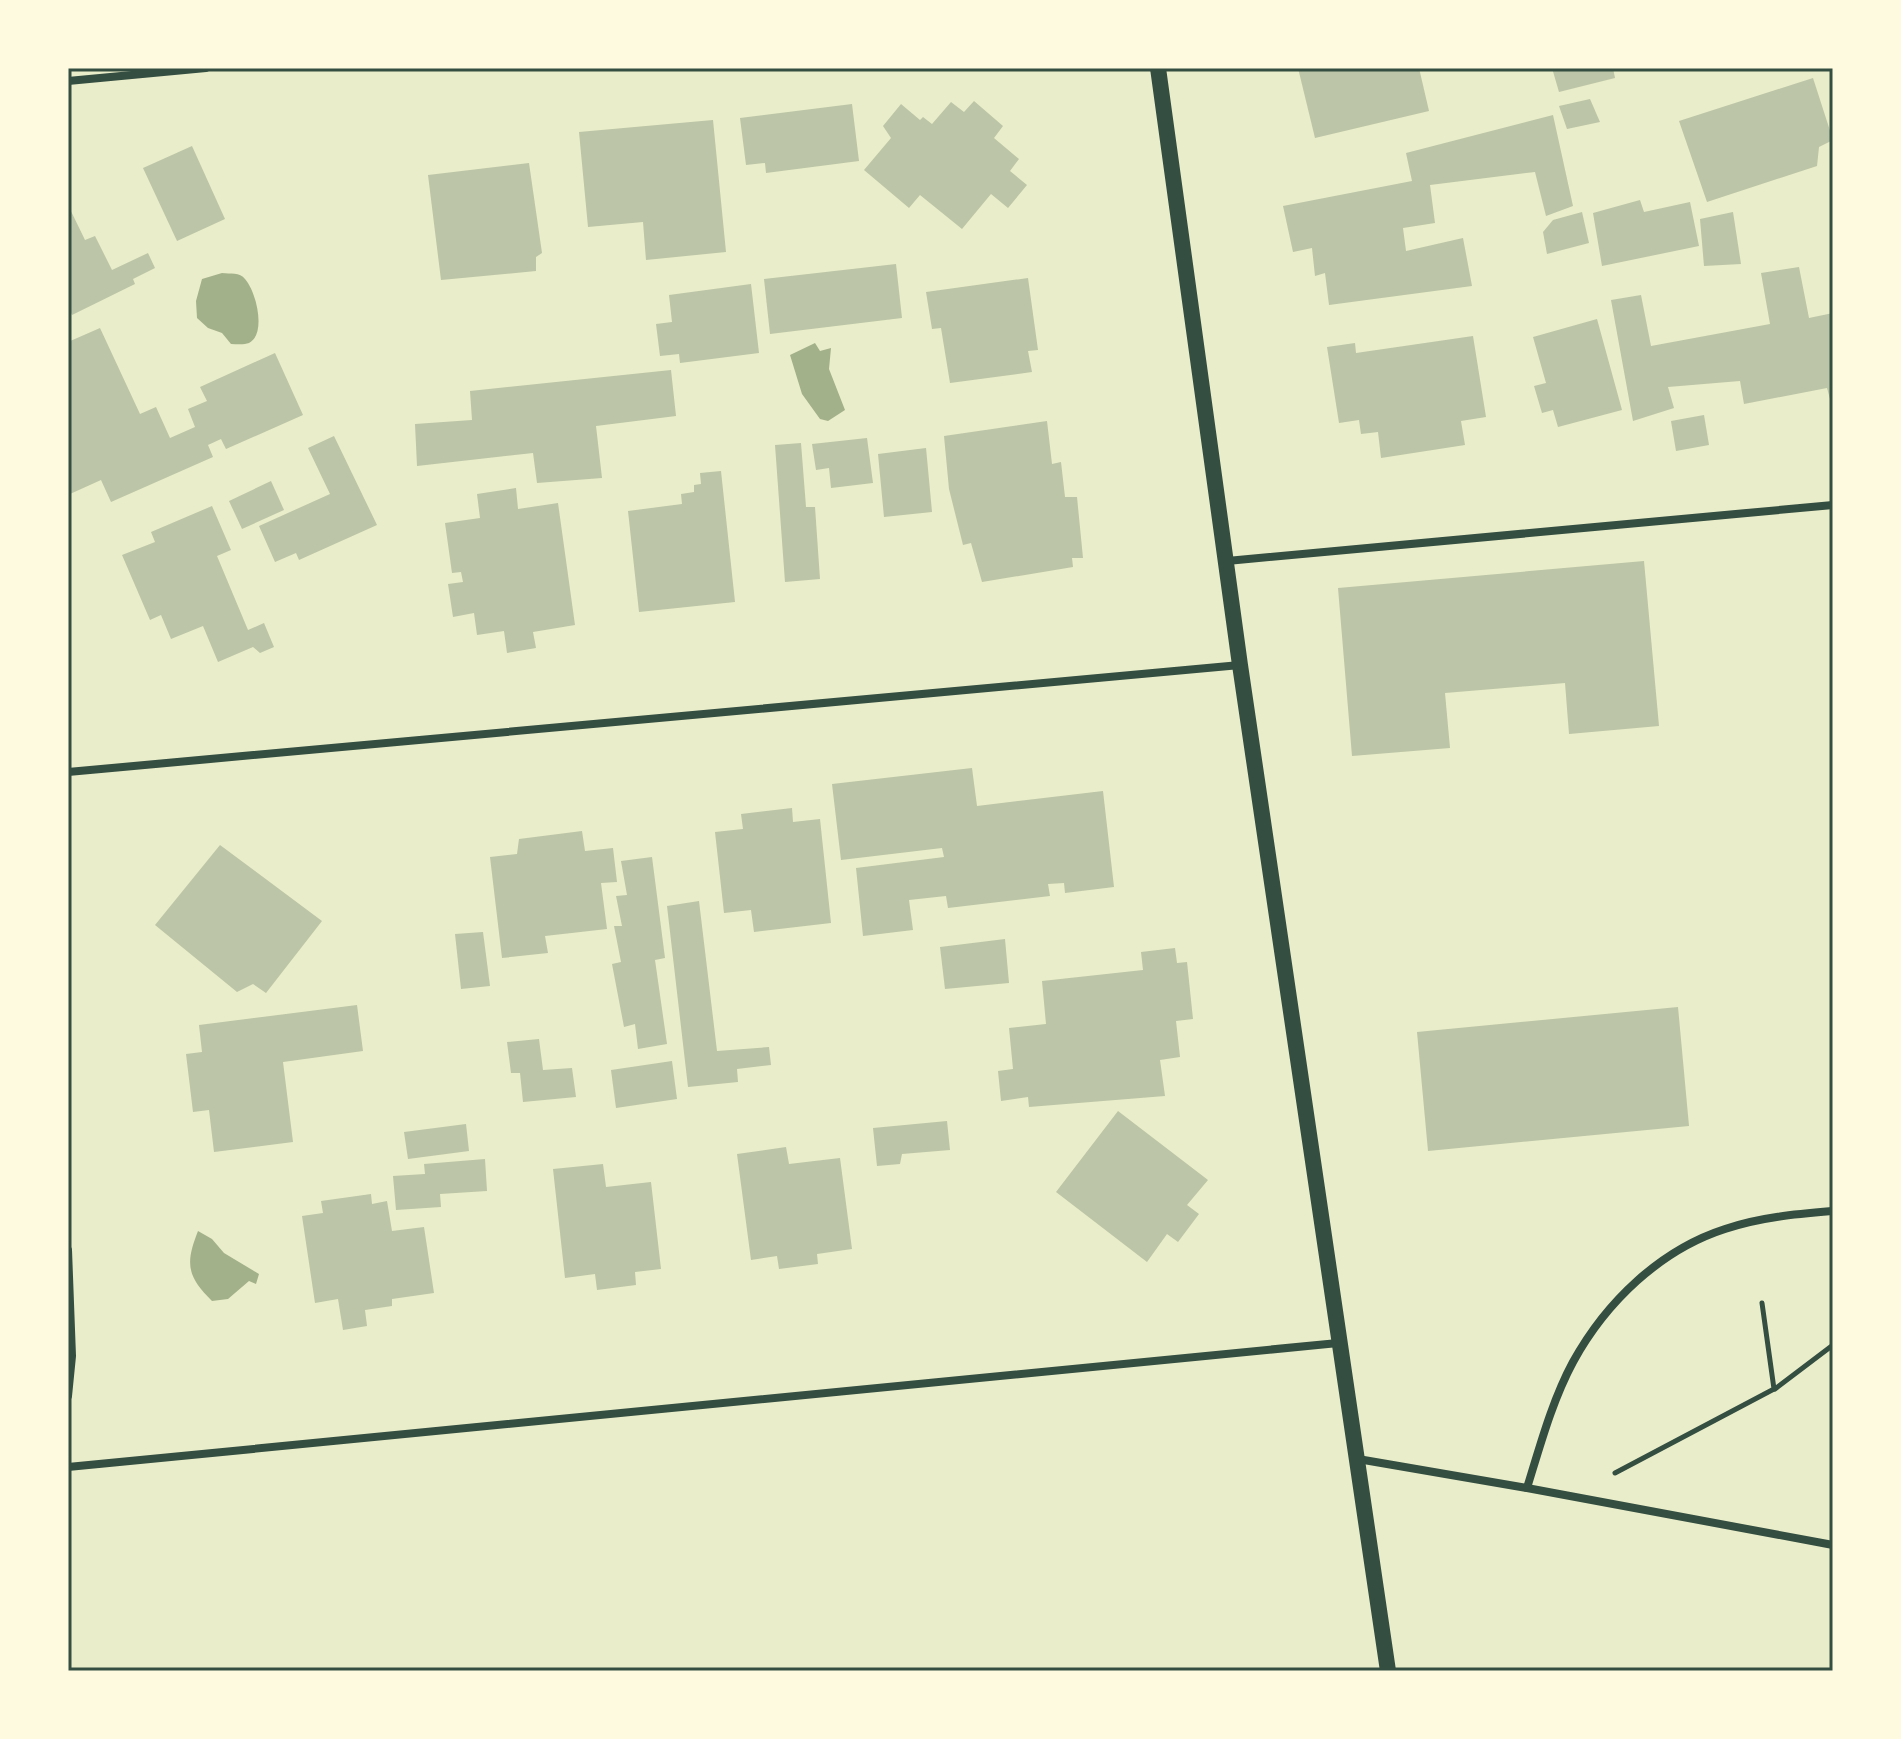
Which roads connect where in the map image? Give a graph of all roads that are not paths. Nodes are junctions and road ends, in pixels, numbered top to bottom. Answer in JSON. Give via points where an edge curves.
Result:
{"nodes":[{"id":1,"x":206,"y":68,"type":"edge"},
{"id":2,"x":1158,"y":68,"type":"edge"},
{"id":3,"x":68,"y":81,"type":"edge"},
{"id":4,"x":1833,"y":505,"type":"edge"},
{"id":5,"x":1227,"y":561,"type":"junction"},
{"id":6,"x":1240,"y":665,"type":"junction"},
{"id":7,"x":68,"y":772,"type":"edge"},
{"id":8,"x":1833,"y":1211,"type":"edge"},
{"id":9,"x":68,"y":1250,"type":"edge"},
{"id":10,"x":1338,"y":1343,"type":"junction"},
{"id":11,"x":68,"y":1396,"type":"edge"},
{"id":12,"x":1358,"y":1459,"type":"junction"},
{"id":13,"x":68,"y":1467,"type":"edge"},
{"id":14,"x":1527,"y":1488,"type":"junction"},
{"id":15,"x":1833,"y":1545,"type":"edge"},
{"id":16,"x":1388,"y":1671,"type":"edge"}],
"edges":[{"from":1,"to":3,"type":"street"},
{"from":2,"to":5,"type":"main road"},
{"from":4,"to":5,"type":"street"},
{"from":5,"to":6,"type":"main road"},
{"from":6,"to":7,"type":"street"},
{"from":6,"to":10,"type":"main road"},
{"from":8,"to":14,"type":"street","via":[[1726,1228],[1646,1272],[1610,1308],[1574,1361]]},
{"from":9,"to":11,"type":"street"},
{"from":10,"to":12,"type":"main road"},
{"from":10,"to":13,"type":"street"},
{"from":12,"to":14,"type":"street"},
{"from":12,"to":16,"type":"main road"},
{"from":14,"to":15,"type":"street"}]}
